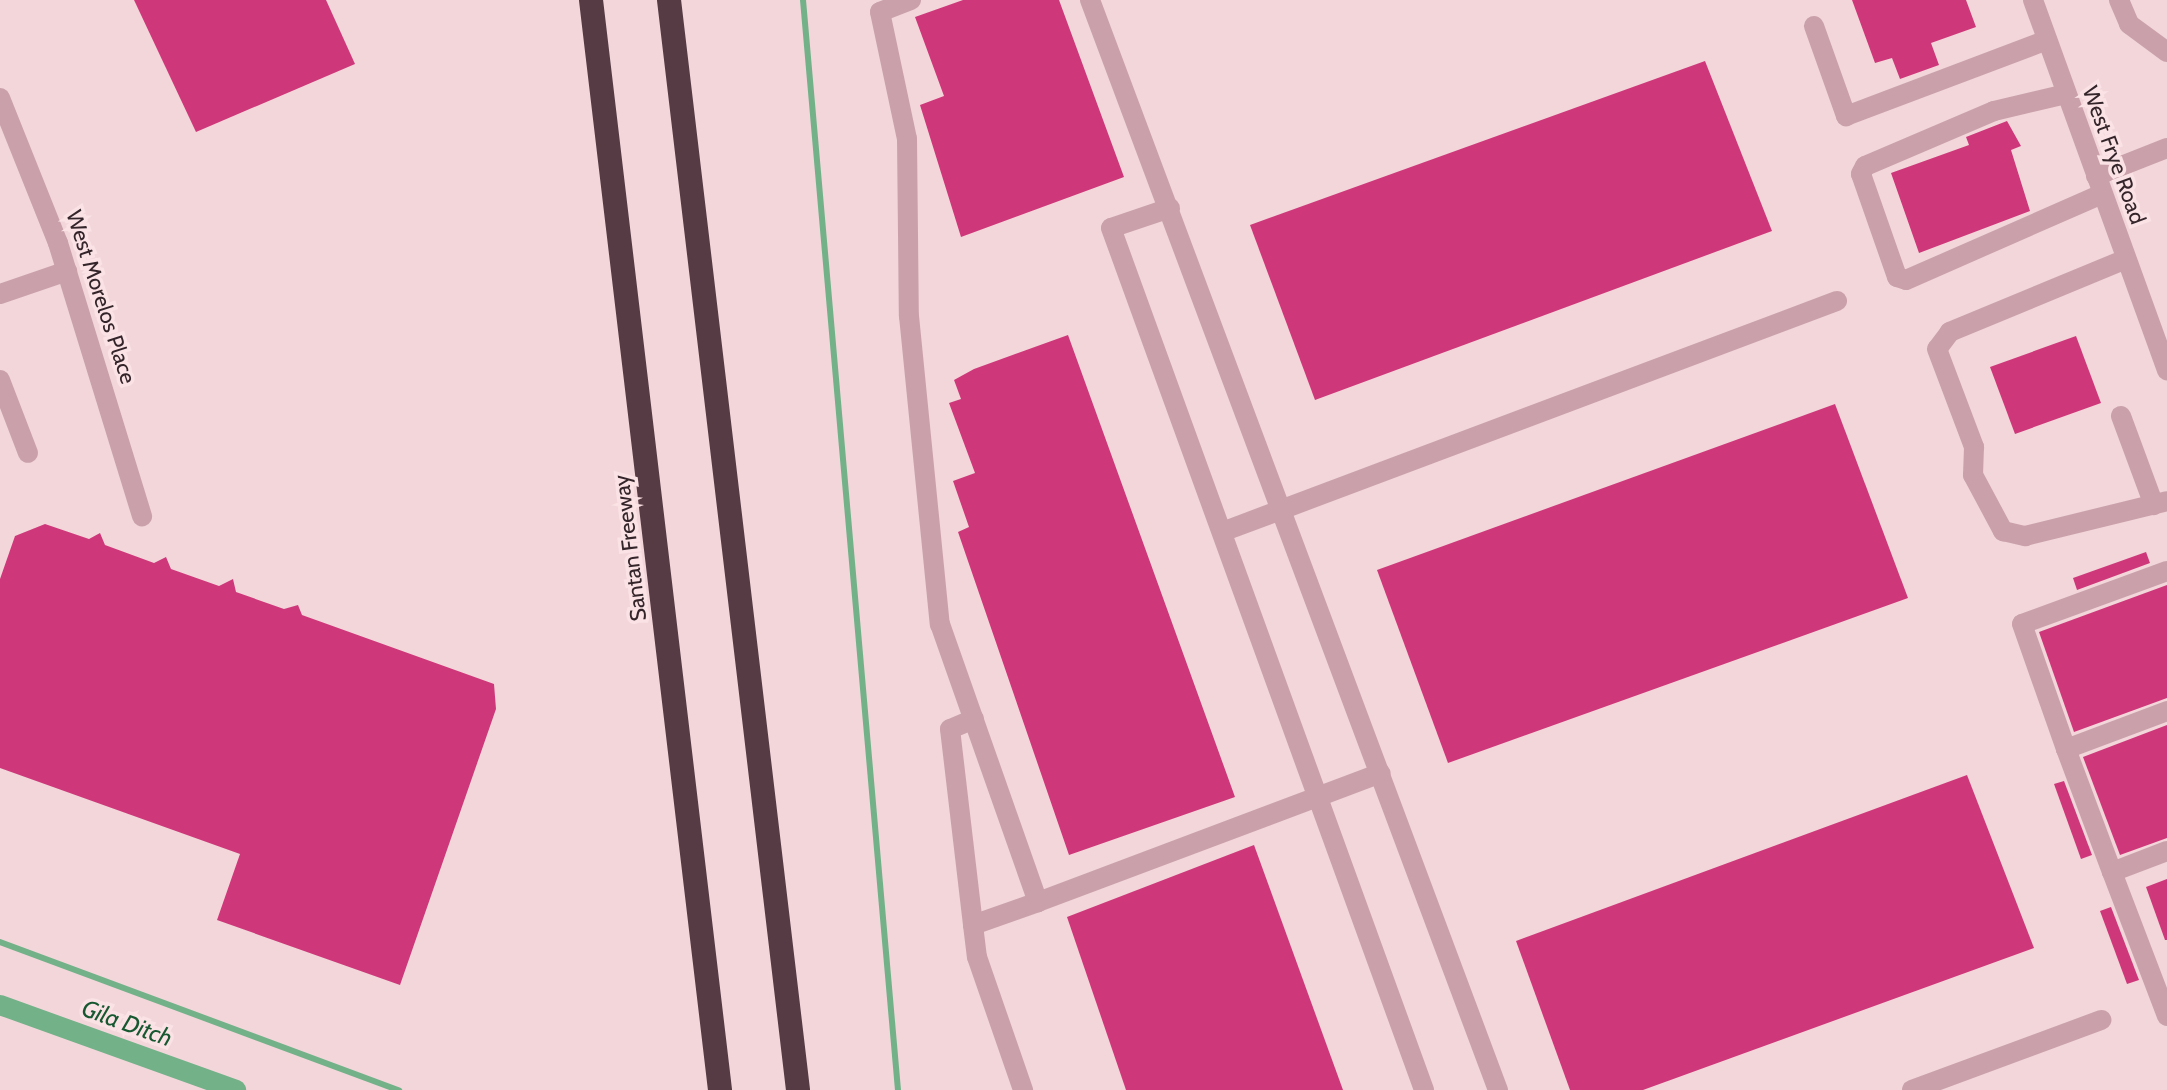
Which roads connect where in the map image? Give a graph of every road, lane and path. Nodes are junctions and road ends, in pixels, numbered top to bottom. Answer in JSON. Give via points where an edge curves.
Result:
{"nodes":[{"id":1,"x":591,"y":0,"type":"edge"},
{"id":2,"x":669,"y":0,"type":"edge"},
{"id":3,"x":911,"y":0,"type":"edge"},
{"id":4,"x":1090,"y":0,"type":"edge"},
{"id":5,"x":2033,"y":0,"type":"edge"},
{"id":6,"x":2119,"y":0,"type":"edge"},
{"id":7,"x":1814,"y":26,"type":"dead end"},
{"id":8,"x":2047,"y":40,"type":"junction"},
{"id":9,"x":2167,"y":52,"type":"edge"},
{"id":10,"x":2066,"y":94,"type":"junction"},
{"id":11,"x":0,"y":98,"type":"edge"},
{"id":12,"x":2167,"y":148,"type":"edge"},
{"id":13,"x":2099,"y":185,"type":"junction"},
{"id":14,"x":1170,"y":208,"type":"junction"},
{"id":15,"x":2126,"y":259,"type":"junction"},
{"id":16,"x":67,"y":271,"type":"junction"},
{"id":17,"x":0,"y":294,"type":"edge"},
{"id":18,"x":1837,"y":301,"type":"dead end"},
{"id":19,"x":2167,"y":370,"type":"edge"},
{"id":20,"x":0,"y":380,"type":"edge"},
{"id":21,"x":2121,"y":416,"type":"dead end"},
{"id":22,"x":28,"y":453,"type":"dead end"},
{"id":23,"x":2160,"y":503,"type":"edge"},
{"id":24,"x":1285,"y":510,"type":"junction"},
{"id":25,"x":142,"y":516,"type":"dead end"},
{"id":26,"x":1222,"y":532,"type":"junction"},
{"id":27,"x":2167,"y":571,"type":"edge"},
{"id":28,"x":2167,"y":711,"type":"edge"},
{"id":29,"x":974,"y":719,"type":"junction"},
{"id":30,"x":2066,"y":749,"type":"junction"},
{"id":31,"x":1381,"y":773,"type":"junction"},
{"id":32,"x":1319,"y":797,"type":"junction"},
{"id":33,"x":2167,"y":851,"type":"edge"},
{"id":34,"x":2112,"y":872,"type":"junction"},
{"id":35,"x":1038,"y":902,"type":"junction"},
{"id":36,"x":973,"y":925,"type":"junction"},
{"id":37,"x":2167,"y":1017,"type":"edge"},
{"id":38,"x":2101,"y":1020,"type":"dead end"},
{"id":39,"x":720,"y":1090,"type":"edge"},
{"id":40,"x":798,"y":1090,"type":"edge"},
{"id":41,"x":1023,"y":1090,"type":"edge"},
{"id":42,"x":1424,"y":1090,"type":"edge"},
{"id":43,"x":1498,"y":1090,"type":"edge"},
{"id":44,"x":1912,"y":1090,"type":"edge"}],
"edges":[{"from":1,"to":39,"type":"highway","name":"Santan Freeway"},
{"from":2,"to":40,"type":"highway"},
{"from":3,"to":29,"type":"street","via":[[880,12],[907,139],[909,316],[940,624]]},
{"from":4,"to":14,"type":"street"},
{"from":5,"to":8,"type":"street","name":"West Frye Road"},
{"from":6,"to":9,"type":"street","via":[[2129,24]]},
{"from":7,"to":8,"type":"street","via":[[1846,116],[1864,115]]},
{"from":8,"to":10,"type":"street","name":"West Frye Road"},
{"from":10,"to":13,"type":"street","name":"West Frye Road"},
{"from":10,"to":13,"type":"street","via":[[1994,111],[1865,166],[1861,174],[1897,277],[1906,280]]},
{"from":11,"to":16,"type":"street","name":"West Morelos Place"},
{"from":12,"to":13,"type":"street"},
{"from":13,"to":15,"type":"street","name":"West Frye Road"},
{"from":14,"to":24,"type":"street"},
{"from":14,"to":26,"type":"street","via":[[1111,228]]},
{"from":15,"to":19,"type":"street","name":"West Frye Road"},
{"from":15,"to":23,"type":"street","via":[[1950,332],[1937,349],[1974,447],[1973,475],[2003,531],[2025,536]]},
{"from":16,"to":17,"type":"street"},
{"from":16,"to":25,"type":"street","name":"West Morelos Place"},
{"from":18,"to":24,"type":"street"},
{"from":20,"to":22,"type":"street"},
{"from":21,"to":23,"type":"street"},
{"from":24,"to":26,"type":"street"},
{"from":24,"to":31,"type":"street"},
{"from":26,"to":32,"type":"street"},
{"from":27,"to":30,"type":"street","via":[[2022,624]]},
{"from":28,"to":30,"type":"street"},
{"from":29,"to":35,"type":"street"},
{"from":29,"to":36,"type":"street","via":[[950,729]]},
{"from":30,"to":34,"type":"street"},
{"from":31,"to":32,"type":"street"},
{"from":31,"to":43,"type":"street"},
{"from":32,"to":35,"type":"street"},
{"from":32,"to":42,"type":"street"},
{"from":33,"to":34,"type":"street"},
{"from":34,"to":37,"type":"street"},
{"from":35,"to":36,"type":"street"},
{"from":36,"to":41,"type":"street","via":[[977,957]]},
{"from":38,"to":44,"type":"street"}]}
